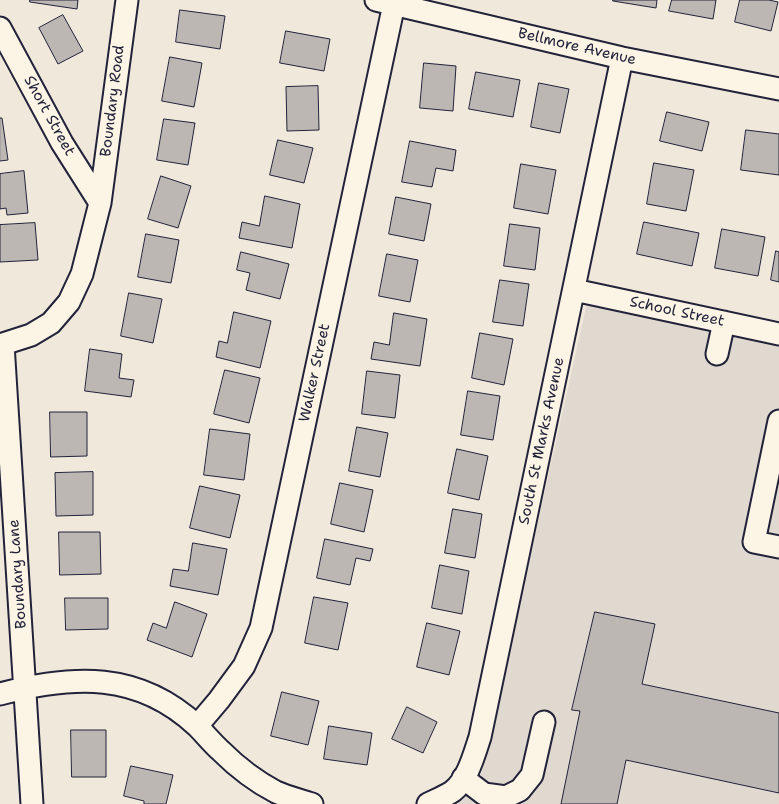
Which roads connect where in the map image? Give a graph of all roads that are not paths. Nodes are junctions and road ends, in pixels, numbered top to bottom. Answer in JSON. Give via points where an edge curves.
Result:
{"nodes":[{"id":1,"x":127,"y":0,"type":"edge"},
{"id":2,"x":385,"y":2,"type":"edge"},
{"id":3,"x":0,"y":28,"type":"edge"},
{"id":4,"x":622,"y":58,"type":"junction"},
{"id":5,"x":779,"y":89,"type":"edge"},
{"id":6,"x":100,"y":203,"type":"junction"},
{"id":7,"x":574,"y":290,"type":"junction"},
{"id":8,"x":724,"y":322,"type":"junction"},
{"id":9,"x":779,"y":334,"type":"edge"},
{"id":10,"x":2,"y":344,"type":"edge"},
{"id":11,"x":717,"y":354,"type":"dead end"},
{"id":12,"x":779,"y":421,"type":"edge"},
{"id":13,"x":779,"y":547,"type":"edge"},
{"id":14,"x":25,"y":687,"type":"junction"},
{"id":15,"x":0,"y":694,"type":"edge"},
{"id":16,"x":544,"y":722,"type":"dead end"},
{"id":17,"x":197,"y":726,"type":"junction"},
{"id":18,"x":463,"y":778,"type":"junction"},
{"id":19,"x":32,"y":804,"type":"edge"},
{"id":20,"x":312,"y":804,"type":"edge"},
{"id":21,"x":428,"y":804,"type":"edge"}],
"edges":[{"from":1,"to":6,"type":"street","name":"Boundary Road"},
{"from":2,"to":4,"type":"street","name":"Bellmore Avenue"},
{"from":2,"to":17,"type":"street","name":"Walker Street","via":[[261,628],[244,666]]},
{"from":3,"to":6,"type":"street","name":"Short Street","via":[[62,143]]},
{"from":4,"to":5,"type":"street","name":"Bellmore Avenue"},
{"from":4,"to":7,"type":"street","name":"South St Marks Avenue"},
{"from":6,"to":10,"type":"street","name":"Boundary Road","via":[[82,274],[69,302],[50,323],[30,335]]},
{"from":7,"to":8,"type":"street","name":"School Street"},
{"from":7,"to":18,"type":"street","name":"South St Marks Avenue","via":[[480,737]]},
{"from":8,"to":9,"type":"street","name":"School Street"},
{"from":8,"to":11,"type":"street"},
{"from":10,"to":14,"type":"street","name":"Boundary Lane"},
{"from":12,"to":13,"type":"street","via":[[754,542]]},
{"from":14,"to":15,"type":"street"},
{"from":14,"to":17,"type":"street","via":[[102,681],[122,684],[170,705]]},
{"from":14,"to":19,"type":"street","name":"Boundary Lane"},
{"from":16,"to":18,"type":"street","via":[[532,775],[520,790],[506,797],[484,794]]},
{"from":17,"to":20,"type":"street","via":[[250,777],[277,792]]},
{"from":18,"to":21,"type":"street","name":"South St Marks Avenue","via":[[453,791]]}]}
